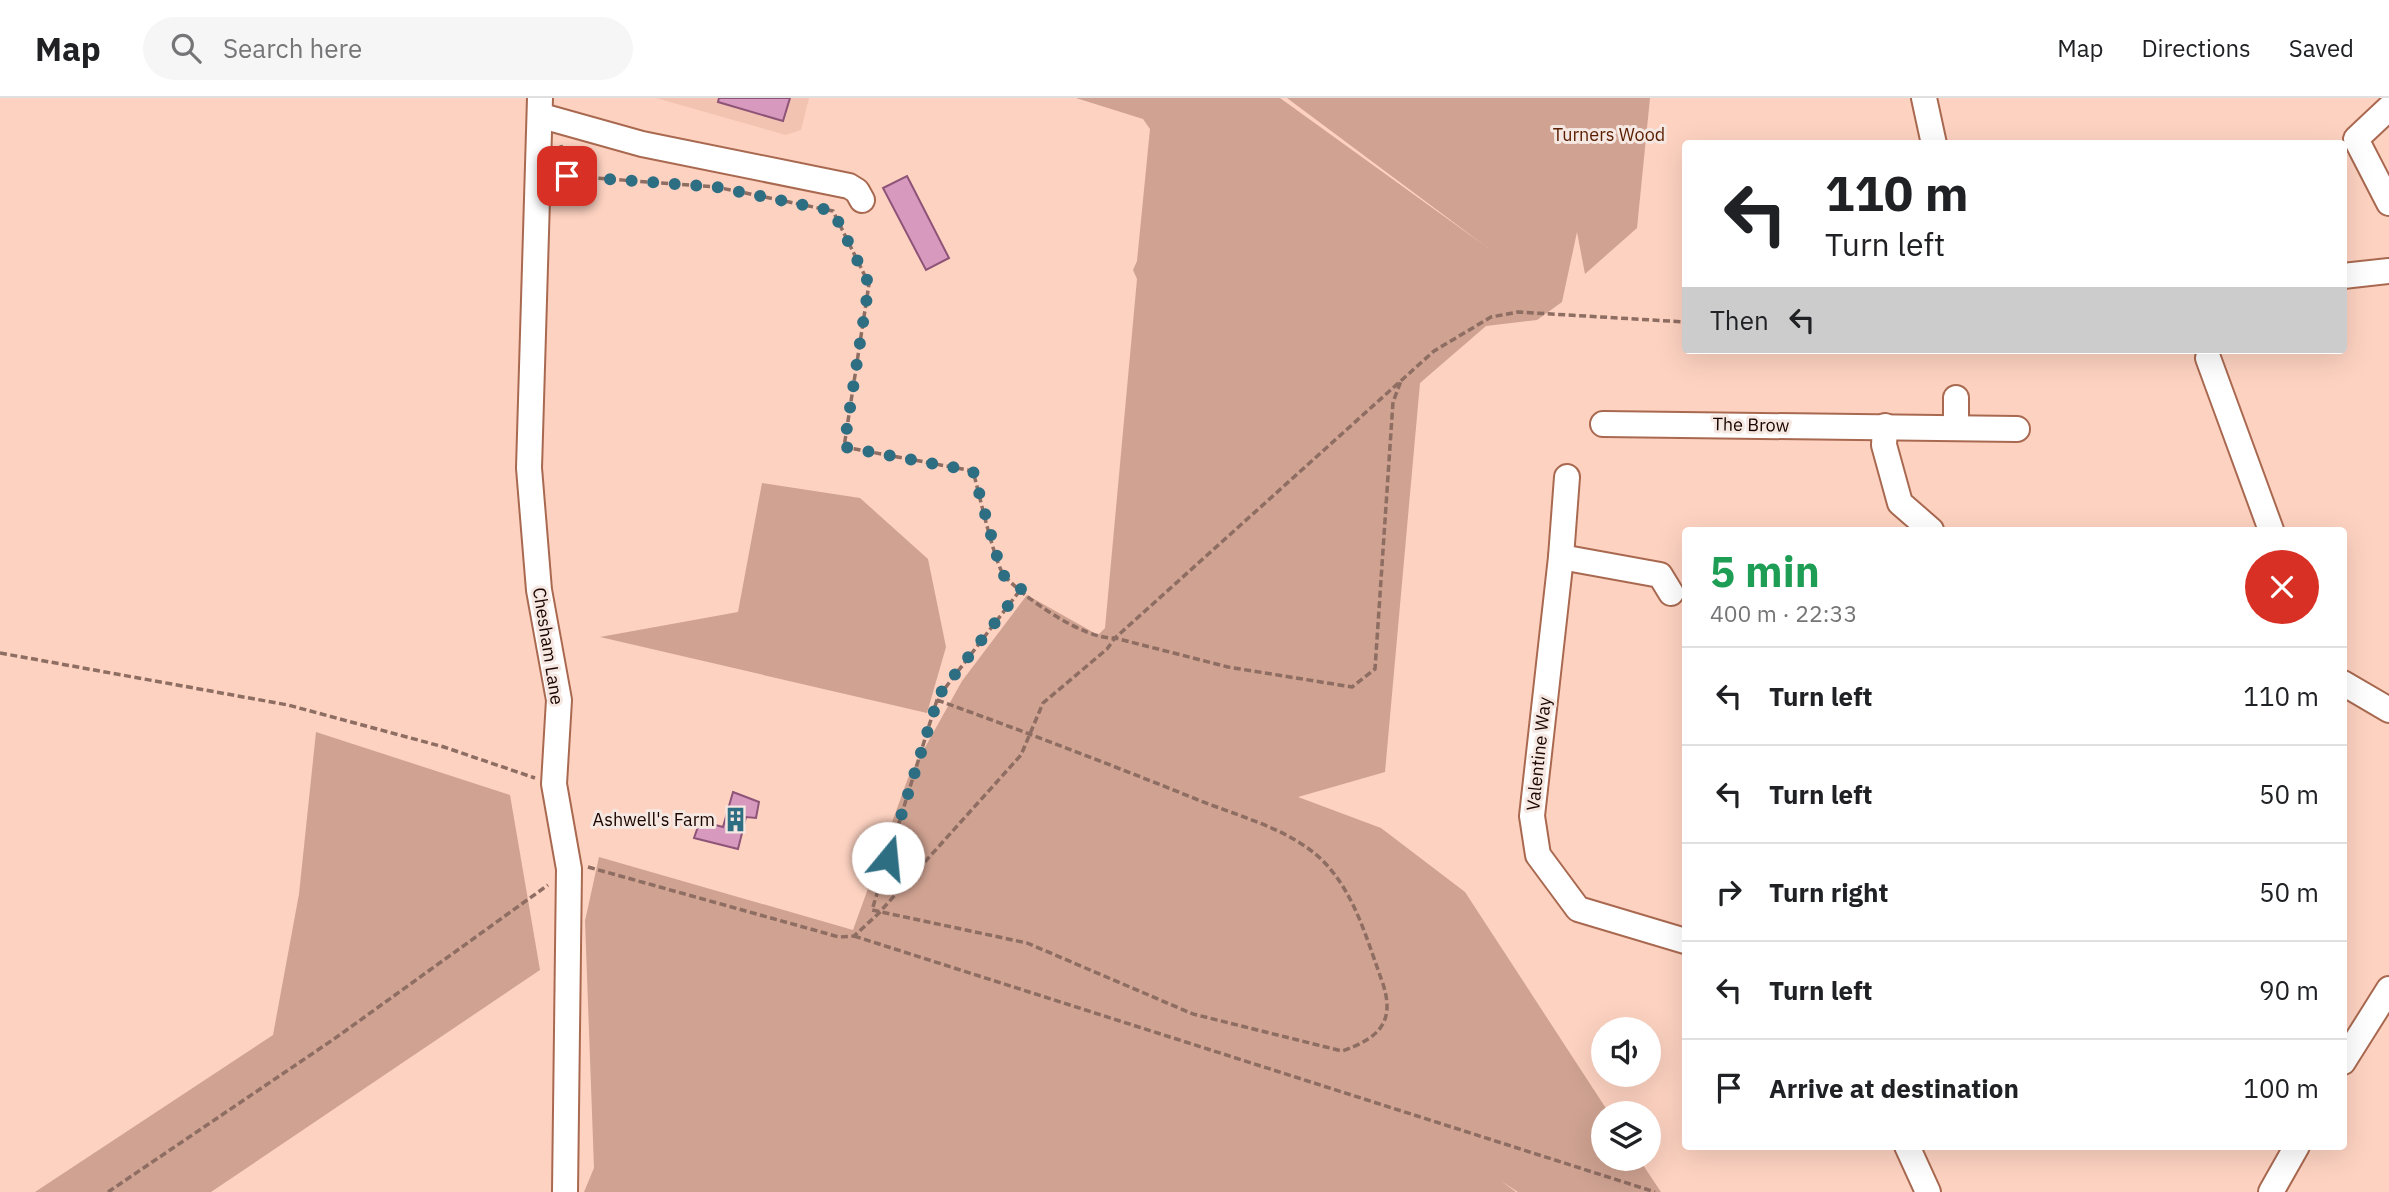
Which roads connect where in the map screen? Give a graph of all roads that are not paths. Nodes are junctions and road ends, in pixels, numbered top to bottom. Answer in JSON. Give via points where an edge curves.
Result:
{"nodes":[{"id":1,"x":1924,"y":98,"type":"edge"},
{"id":2,"x":2389,"y":108,"type":"edge"},
{"id":3,"x":546,"y":111,"type":"edge"},
{"id":4,"x":1933,"y":140,"type":"edge"},
{"id":5,"x":862,"y":200,"type":"dead end"},
{"id":6,"x":2389,"y":203,"type":"edge"},
{"id":7,"x":2389,"y":271,"type":"edge"},
{"id":8,"x":2347,"y":275,"type":"edge"},
{"id":9,"x":2207,"y":358,"type":"dead end"},
{"id":10,"x":1956,"y":398,"type":"dead end"},
{"id":11,"x":1885,"y":426,"type":"junction"},
{"id":12,"x":1956,"y":428,"type":"junction"},
{"id":13,"x":2017,"y":429,"type":"dead end"},
{"id":14,"x":1613,"y":431,"type":"dead end"},
{"id":15,"x":1567,"y":477,"type":"dead end"},
{"id":16,"x":1928,"y":527,"type":"edge"},
{"id":17,"x":2269,"y":527,"type":"edge"},
{"id":18,"x":1561,"y":557,"type":"junction"},
{"id":19,"x":1671,"y":593,"type":"dead end"},
{"id":20,"x":2347,"y":685,"type":"edge"},
{"id":21,"x":2389,"y":710,"type":"edge"},
{"id":22,"x":1682,"y":940,"type":"edge"},
{"id":23,"x":2389,"y":989,"type":"edge"},
{"id":24,"x":2347,"y":1047,"type":"edge"},
{"id":25,"x":1909,"y":1150,"type":"edge"},
{"id":26,"x":2295,"y":1150,"type":"edge"},
{"id":27,"x":565,"y":1192,"type":"edge"},
{"id":28,"x":1928,"y":1192,"type":"edge"},
{"id":29,"x":2272,"y":1192,"type":"edge"}],
"edges":[{"from":1,"to":4,"type":"street"},
{"from":2,"to":6,"type":"street","via":[[2356,139]]},
{"from":3,"to":5,"type":"street","via":[[642,144],[849,186]]},
{"from":3,"to":27,"type":"street","name":"Chesham Lane","via":[[530,468],[539,590],[559,700],[554,784],[568,865]]},
{"from":7,"to":8,"type":"street"},
{"from":9,"to":17,"type":"street"},
{"from":10,"to":12,"type":"street"},
{"from":11,"to":12,"type":"street","name":"The Brow"},
{"from":11,"to":14,"type":"street","name":"The Brow"},
{"from":11,"to":16,"type":"street","via":[[1884,445],[1900,503]]},
{"from":12,"to":13,"type":"street","name":"The Brow"},
{"from":15,"to":18,"type":"street","name":"Valentine Way"},
{"from":18,"to":19,"type":"street","via":[[1660,575]]},
{"from":18,"to":22,"type":"street","name":"Valentine Way","via":[[1532,816],[1538,855],[1578,909]]},
{"from":20,"to":21,"type":"street"},
{"from":23,"to":24,"type":"street"},
{"from":25,"to":28,"type":"street"},
{"from":26,"to":29,"type":"street"}]}
